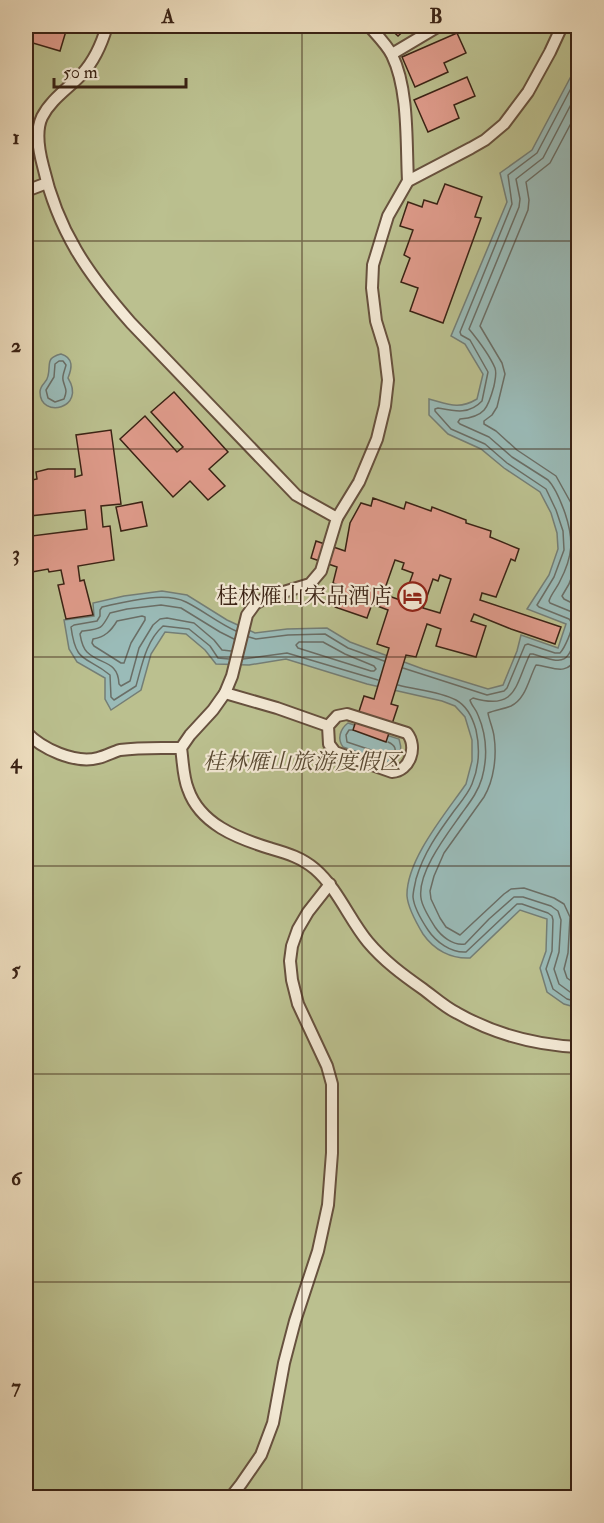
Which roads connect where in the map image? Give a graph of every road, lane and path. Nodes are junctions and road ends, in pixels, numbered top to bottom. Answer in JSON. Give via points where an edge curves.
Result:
{"nodes":[{"id":1,"x":107,"y":26,"type":"edge"},
{"id":2,"x":369,"y":26,"type":"edge"},
{"id":3,"x":439,"y":26,"type":"edge"},
{"id":4,"x":562,"y":26,"type":"edge"},
{"id":5,"x":392,"y":54,"type":"junction"},
{"id":6,"x":408,"y":181,"type":"junction"},
{"id":7,"x":46,"y":183,"type":"junction"},
{"id":8,"x":26,"y":190,"type":"edge"},
{"id":9,"x":337,"y":518,"type":"junction"},
{"id":10,"x":225,"y":693,"type":"junction"},
{"id":11,"x":328,"y":726,"type":"junction"},
{"id":12,"x":26,"y":732,"type":"edge"},
{"id":13,"x":181,"y":748,"type":"junction"},
{"id":14,"x":330,"y":884,"type":"junction"},
{"id":15,"x":579,"y":1047,"type":"edge"},
{"id":16,"x":230,"y":1497,"type":"edge"}],
"edges":[{"from":1,"to":7,"type":"lane","via":[[89,66],[53,101],[39,123],[38,147]]},
{"from":2,"to":5,"type":"lane"},
{"from":3,"to":5,"type":"lane"},
{"from":4,"to":6,"type":"lane","via":[[528,92],[504,124],[471,148]]},
{"from":5,"to":6,"type":"lane","via":[[402,90]]},
{"from":6,"to":9,"type":"lane","via":[[388,216],[373,265],[376,321],[388,380],[386,406],[359,482]]},
{"from":7,"to":8,"type":"lane"},
{"from":7,"to":9,"type":"lane","via":[[68,237],[116,306],[296,495]]},
{"from":9,"to":10,"type":"lane","via":[[321,571],[310,584],[267,597],[247,615]]},
{"from":10,"to":11,"type":"lane"},
{"from":10,"to":13,"type":"lane"},
{"from":11,"to":11,"type":"lane","via":[[328,741],[335,752],[392,772],[407,765],[413,745],[407,734],[347,714],[337,716]]},
{"from":12,"to":13,"type":"lane","via":[[56,751],[81,759],[119,750]]},
{"from":13,"to":14,"type":"lane","via":[[187,789],[207,818],[248,842],[296,856]]},
{"from":14,"to":15,"type":"lane","via":[[367,941],[390,964],[456,1012],[527,1041]]},
{"from":14,"to":16,"type":"lane","via":[[298,929],[290,961],[298,1005],[332,1084],[328,1205],[284,1363],[273,1423],[261,1455]]}]}
